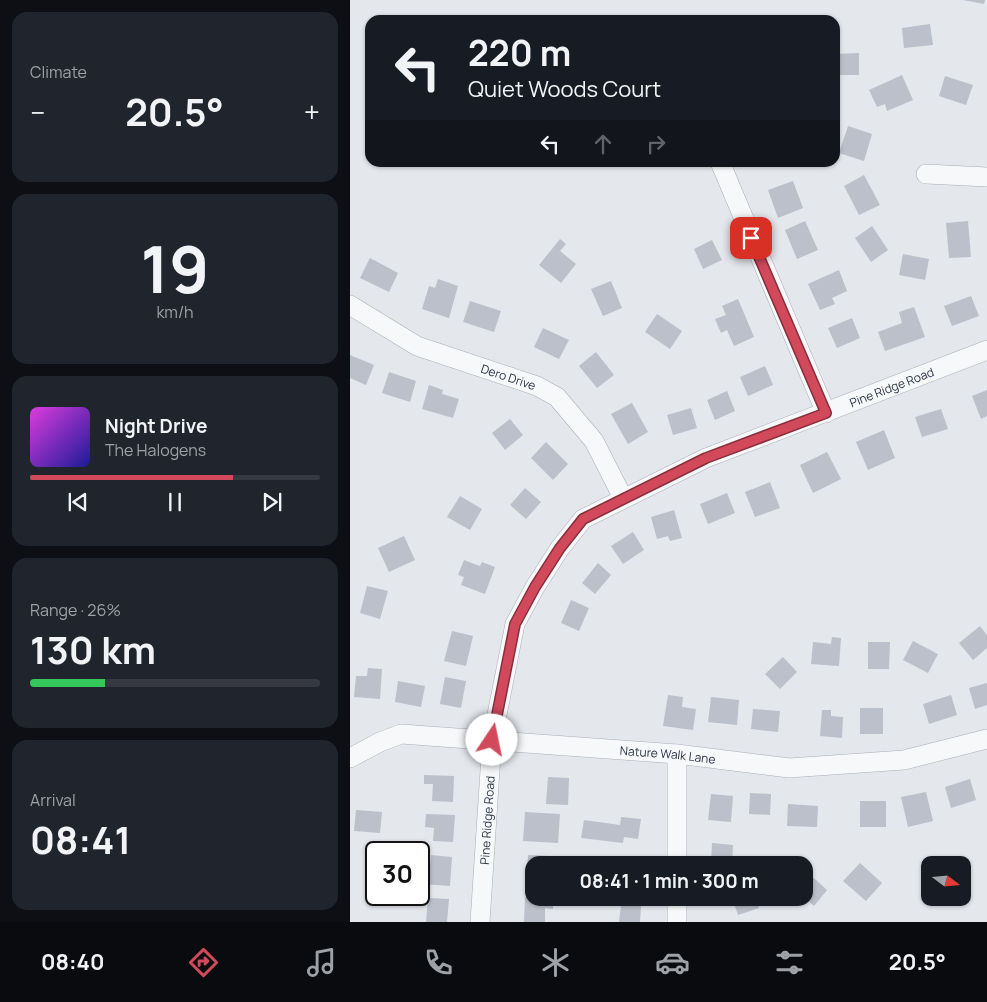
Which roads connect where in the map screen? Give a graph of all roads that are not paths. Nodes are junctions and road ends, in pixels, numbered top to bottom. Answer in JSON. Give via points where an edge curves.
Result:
{"nodes":[{"id":1,"x":722,"y":167,"type":"edge"},
{"id":2,"x":926,"y":174,"type":"dead end"},
{"id":3,"x":987,"y":177,"type":"edge"},
{"id":4,"x":350,"y":305,"type":"edge"},
{"id":5,"x":987,"y":350,"type":"edge"},
{"id":6,"x":826,"y":413,"type":"junction"},
{"id":7,"x":623,"y":498,"type":"junction"},
{"id":8,"x":987,"y":739,"type":"edge"},
{"id":9,"x":492,"y":740,"type":"junction"},
{"id":10,"x":677,"y":754,"type":"junction"},
{"id":11,"x":350,"y":758,"type":"edge"},
{"id":12,"x":677,"y":856,"type":"edge"},
{"id":13,"x":677,"y":906,"type":"edge"},
{"id":14,"x":480,"y":922,"type":"edge"},
{"id":15,"x":677,"y":922,"type":"edge"}],
"edges":[{"from":1,"to":6,"type":"street"},
{"from":2,"to":3,"type":"street"},
{"from":4,"to":7,"type":"street","name":"Dero Drive","via":[[418,346],[537,386],[557,398],[594,440]]},
{"from":5,"to":6,"type":"street","name":"Pine Ridge Road"},
{"from":6,"to":7,"type":"street","name":"Pine Ridge Road","via":[[706,458]]},
{"from":7,"to":9,"type":"street","name":"Pine Ridge Road","via":[[583,519],[535,587],[515,624]]},
{"from":8,"to":10,"type":"street","name":"Nature Walk Lane","via":[[904,760],[789,768]]},
{"from":9,"to":10,"type":"street","name":"Nature Walk Lane"},
{"from":9,"to":11,"type":"street","name":"Nature Walk Lane","via":[[401,734]]},
{"from":9,"to":14,"type":"street","name":"Pine Ridge Road"},
{"from":10,"to":12,"type":"street"},
{"from":13,"to":15,"type":"street"}]}
